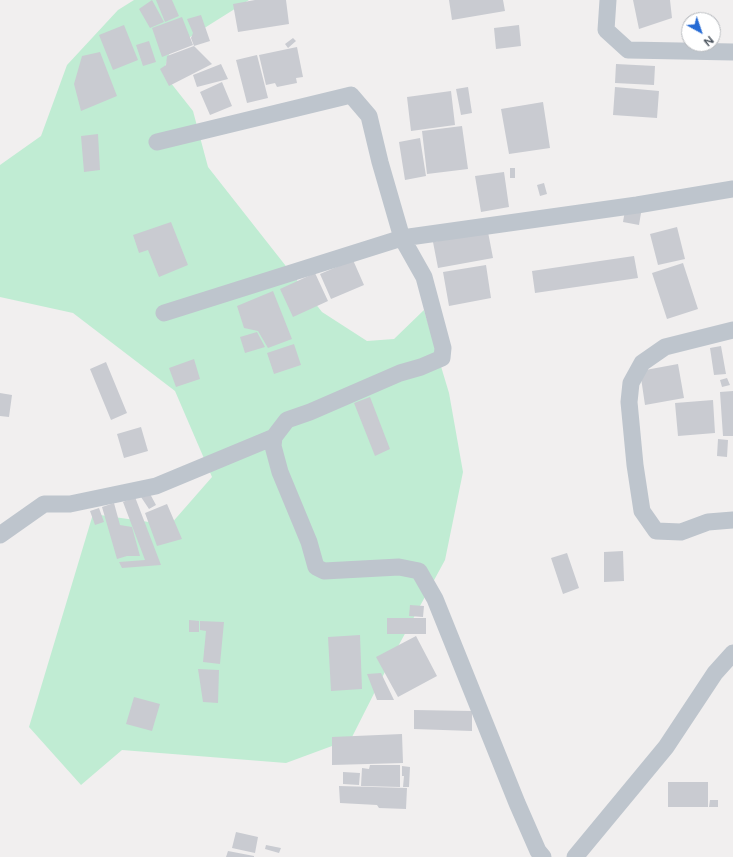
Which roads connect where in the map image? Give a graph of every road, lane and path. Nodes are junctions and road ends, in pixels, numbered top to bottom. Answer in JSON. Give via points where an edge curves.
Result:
{"nodes":[{"id":1,"x":608,"y":0,"type":"edge"},
{"id":2,"x":733,"y":52,"type":"edge"},
{"id":3,"x":157,"y":142,"type":"dead end"},
{"id":4,"x":733,"y":189,"type":"edge"},
{"id":5,"x":402,"y":238,"type":"junction"},
{"id":6,"x":164,"y":313,"type":"dead end"},
{"id":7,"x":733,"y":330,"type":"edge"},
{"id":8,"x":274,"y":437,"type":"junction"},
{"id":9,"x":733,"y":520,"type":"edge"},
{"id":10,"x":0,"y":535,"type":"edge"},
{"id":11,"x":733,"y":653,"type":"edge"},
{"id":12,"x":543,"y":857,"type":"edge"},
{"id":13,"x":575,"y":857,"type":"edge"}],
"edges":[{"from":1,"to":2,"type":"street","via":[[606,30],[628,50]]},
{"from":3,"to":5,"type":"street","via":[[351,95],[369,116]]},
{"from":4,"to":5,"type":"street"},
{"from":5,"to":6,"type":"street"},
{"from":5,"to":8,"type":"street","via":[[424,277],[443,348],[442,358],[287,420]]},
{"from":7,"to":9,"type":"street","via":[[665,347],[642,363],[631,383],[629,402],[642,511],[656,530],[681,532],[708,522]]},
{"from":8,"to":10,"type":"street","via":[[156,486],[70,504],[44,504]]},
{"from":8,"to":12,"type":"street","via":[[273,446],[280,472],[309,542],[316,567],[324,571],[399,567],[419,572],[435,599],[517,803]]},
{"from":11,"to":13,"type":"street","via":[[715,673],[666,747]]}]}
